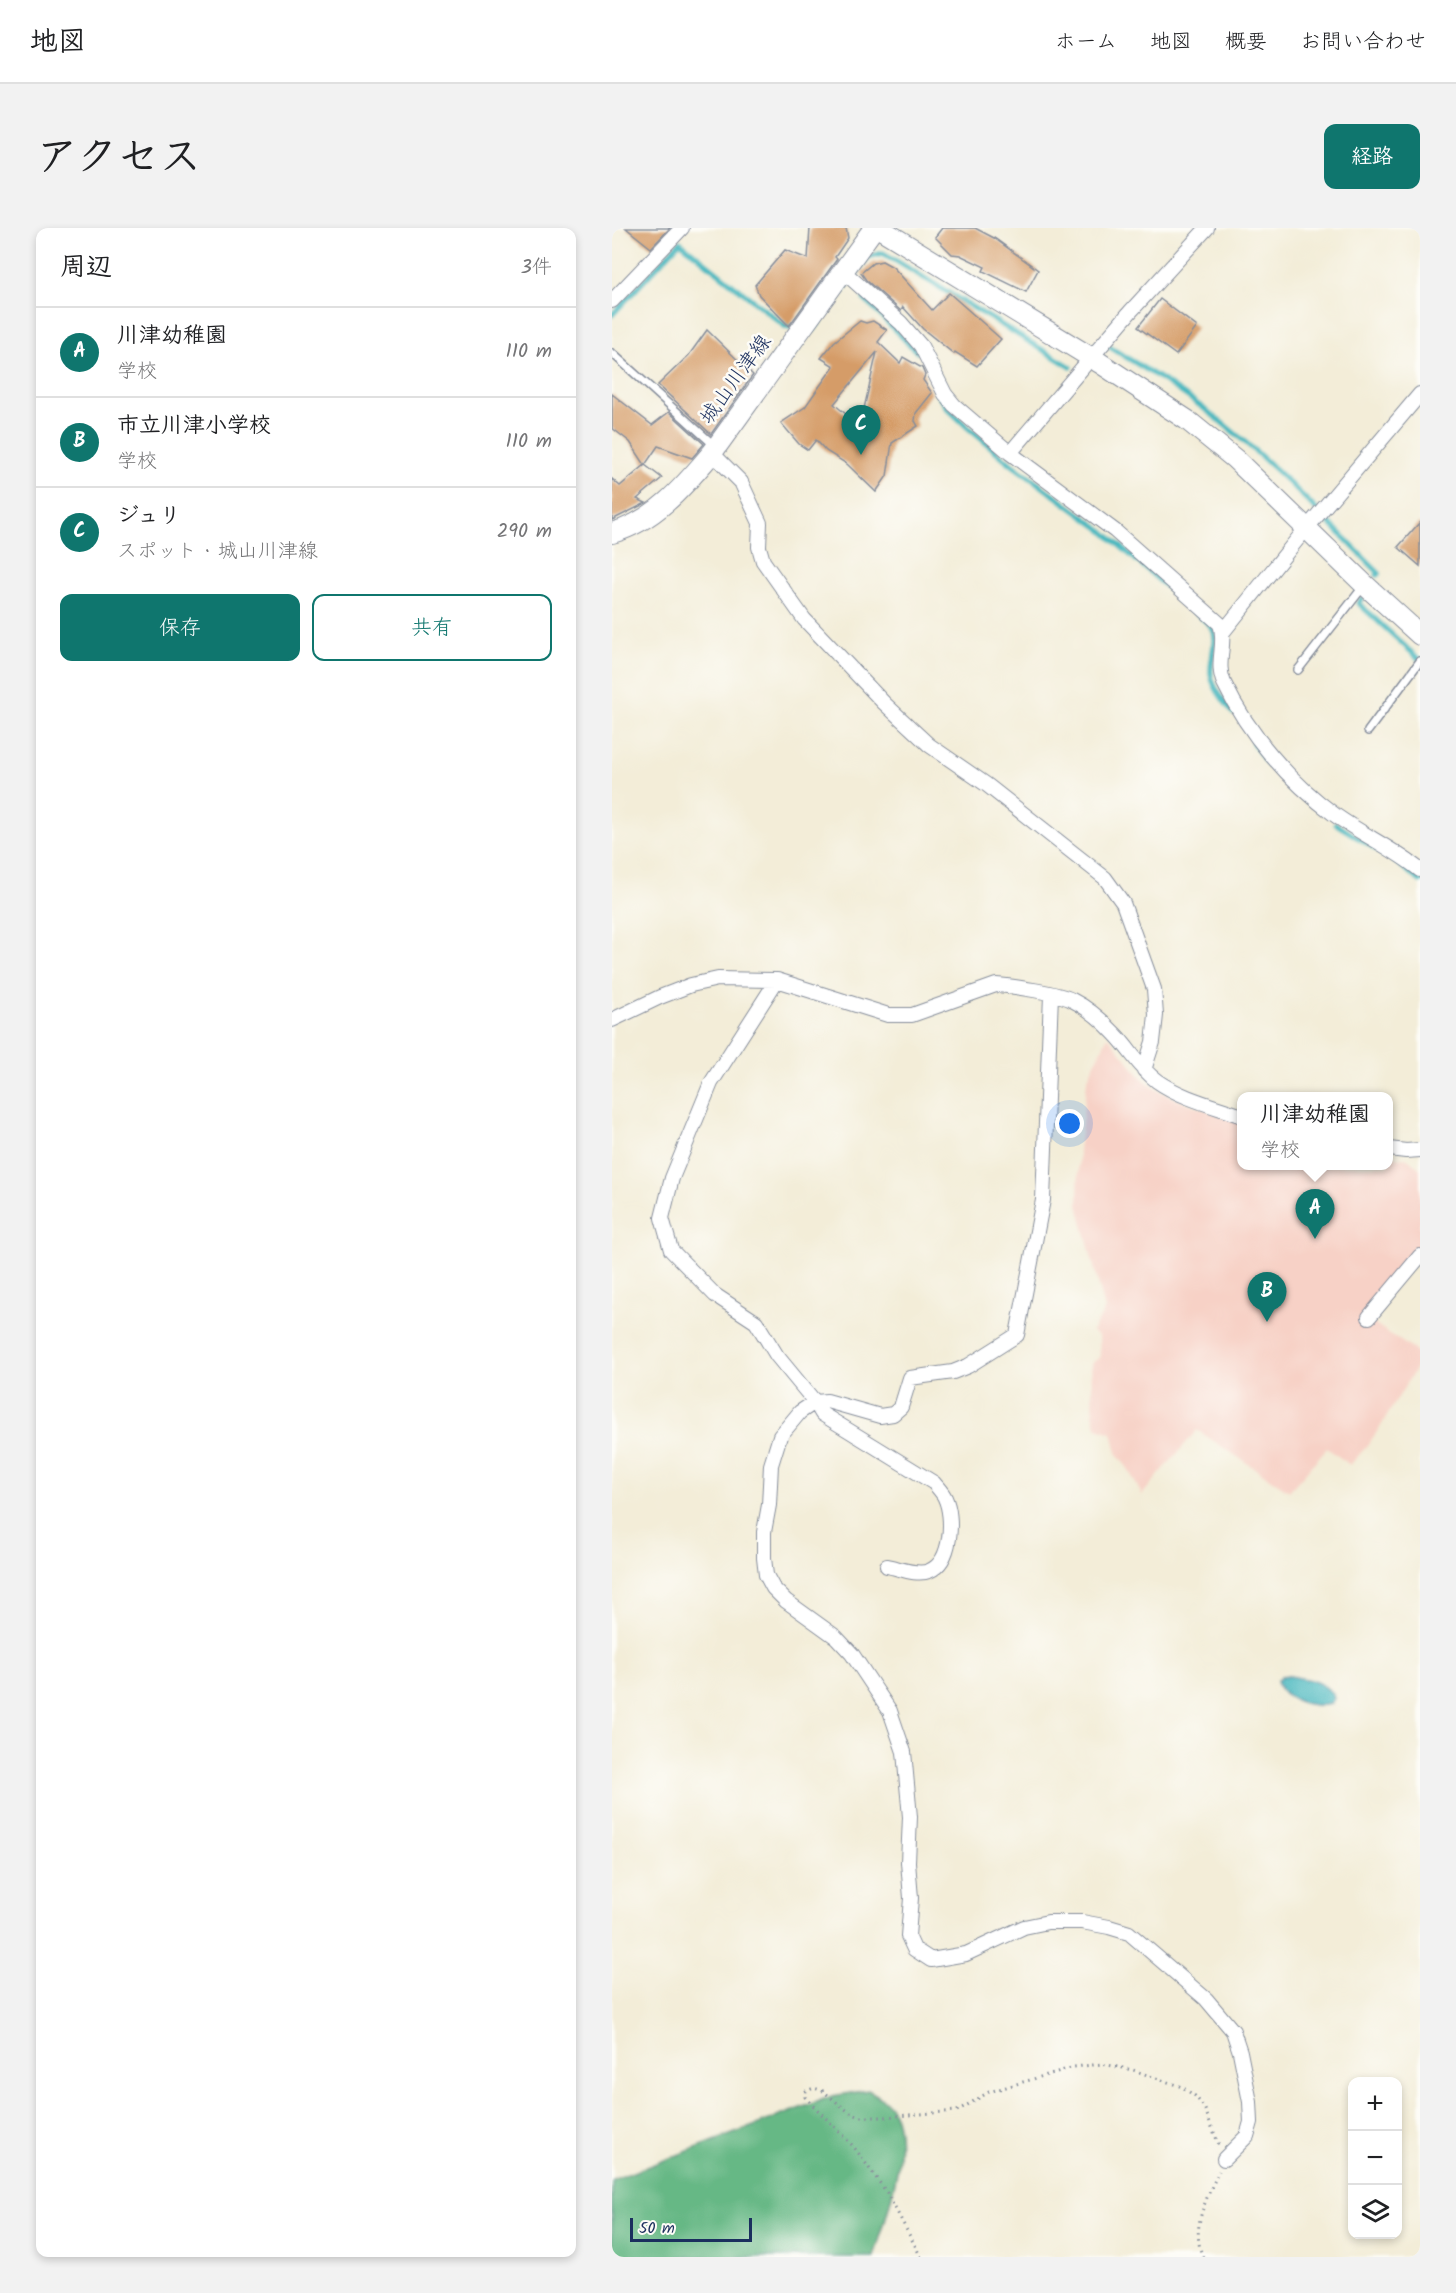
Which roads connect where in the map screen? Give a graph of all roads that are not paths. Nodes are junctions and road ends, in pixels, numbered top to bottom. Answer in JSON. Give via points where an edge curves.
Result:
{"nodes":[{"id":1,"x":682,"y":228,"type":"edge"},
{"id":2,"x":874,"y":228,"type":"edge"},
{"id":3,"x":879,"y":228,"type":"edge"},
{"id":4,"x":1207,"y":228,"type":"edge"},
{"id":5,"x":849,"y":275,"type":"junction"},
{"id":6,"x":612,"y":301,"type":"edge"},
{"id":7,"x":612,"y":353,"type":"edge"},
{"id":8,"x":1090,"y":357,"type":"junction"},
{"id":9,"x":1420,"y":394,"type":"edge"},
{"id":10,"x":714,"y":450,"type":"junction"},
{"id":11,"x":1010,"y":453,"type":"junction"},
{"id":12,"x":1316,"y":519,"type":"junction"},
{"id":13,"x":612,"y":533,"type":"edge"},
{"id":14,"x":1365,"y":585,"type":"junction"},
{"id":15,"x":1223,"y":632,"type":"junction"},
{"id":16,"x":1420,"y":635,"type":"edge"},
{"id":17,"x":1419,"y":662,"type":"edge"},
{"id":18,"x":1298,"y":670,"type":"dead end"},
{"id":19,"x":1368,"y":731,"type":"dead end"},
{"id":20,"x":1420,"y":870,"type":"edge"},
{"id":21,"x":777,"y":980,"type":"junction"},
{"id":22,"x":1051,"y":995,"type":"junction"},
{"id":23,"x":612,"y":1020,"type":"edge"},
{"id":24,"x":1144,"y":1070,"type":"junction"},
{"id":25,"x":1237,"y":1114,"type":"edge"},
{"id":26,"x":1393,"y":1149,"type":"edge"},
{"id":27,"x":1420,"y":1150,"type":"edge"},
{"id":28,"x":1420,"y":1256,"type":"edge"},
{"id":29,"x":1369,"y":1317,"type":"dead end"},
{"id":30,"x":815,"y":1402,"type":"junction"},
{"id":31,"x":887,"y":1566,"type":"dead end"},
{"id":32,"x":1224,"y":2159,"type":"road end"}],
"edges":[{"from":1,"to":6,"type":"street"},
{"from":2,"to":5,"type":"street","name":"城山川津線"},
{"from":3,"to":8,"type":"street"},
{"from":4,"to":8,"type":"street"},
{"from":5,"to":10,"type":"street","name":"城山川津線"},
{"from":5,"to":11,"type":"street","via":[[921,346],[954,405]]},
{"from":7,"to":10,"type":"lane"},
{"from":8,"to":11,"type":"street"},
{"from":8,"to":12,"type":"street","via":[[1161,400]]},
{"from":9,"to":12,"type":"street"},
{"from":10,"to":13,"type":"street","name":"城山川津線","via":[[653,514]]},
{"from":10,"to":24,"type":"street","via":[[741,482],[760,524],[763,561],[804,619],[922,738],[1105,878],[1124,903],[1154,989],[1153,1042]]},
{"from":11,"to":15,"type":"street","via":[[1116,531],[1215,619]]},
{"from":12,"to":14,"type":"street"},
{"from":12,"to":15,"type":"street"},
{"from":14,"to":16,"type":"street"},
{"from":14,"to":18,"type":"lane"},
{"from":15,"to":20,"type":"street","via":[[1220,660],[1224,682],[1272,756],[1336,815]]},
{"from":17,"to":19,"type":"lane"},
{"from":21,"to":22,"type":"street","via":[[888,1015],[912,1015],[996,985]]},
{"from":21,"to":23,"type":"street","via":[[718,980],[691,985]]},
{"from":21,"to":30,"type":"street","via":[[711,1083],[672,1178],[662,1218],[671,1250],[716,1295],[756,1322],[777,1356]]},
{"from":22,"to":24,"type":"street","via":[[1089,1010]]},
{"from":22,"to":30,"type":"street","via":[[1044,1200],[1017,1335],[968,1366],[910,1378],[901,1407],[893,1414],[880,1416],[827,1401]]},
{"from":24,"to":25,"type":"street","via":[[1159,1083]]},
{"from":26,"to":27,"type":"street"},
{"from":28,"to":29,"type":"street"},
{"from":30,"to":31,"type":"street","via":[[822,1414],[934,1483],[945,1498],[950,1517],[949,1541],[941,1562],[929,1571]]},
{"from":30,"to":32,"type":"street","via":[[800,1412],[780,1436],[771,1465],[764,1532],[766,1575],[786,1601],[836,1637],[852,1654],[896,1725],[904,1752],[910,1817],[908,1936],[914,1949],[931,1960],[966,1954],[1024,1927],[1048,1922],[1082,1922],[1129,1933],[1206,1999],[1233,2031],[1251,2122],[1247,2136]]}]}
